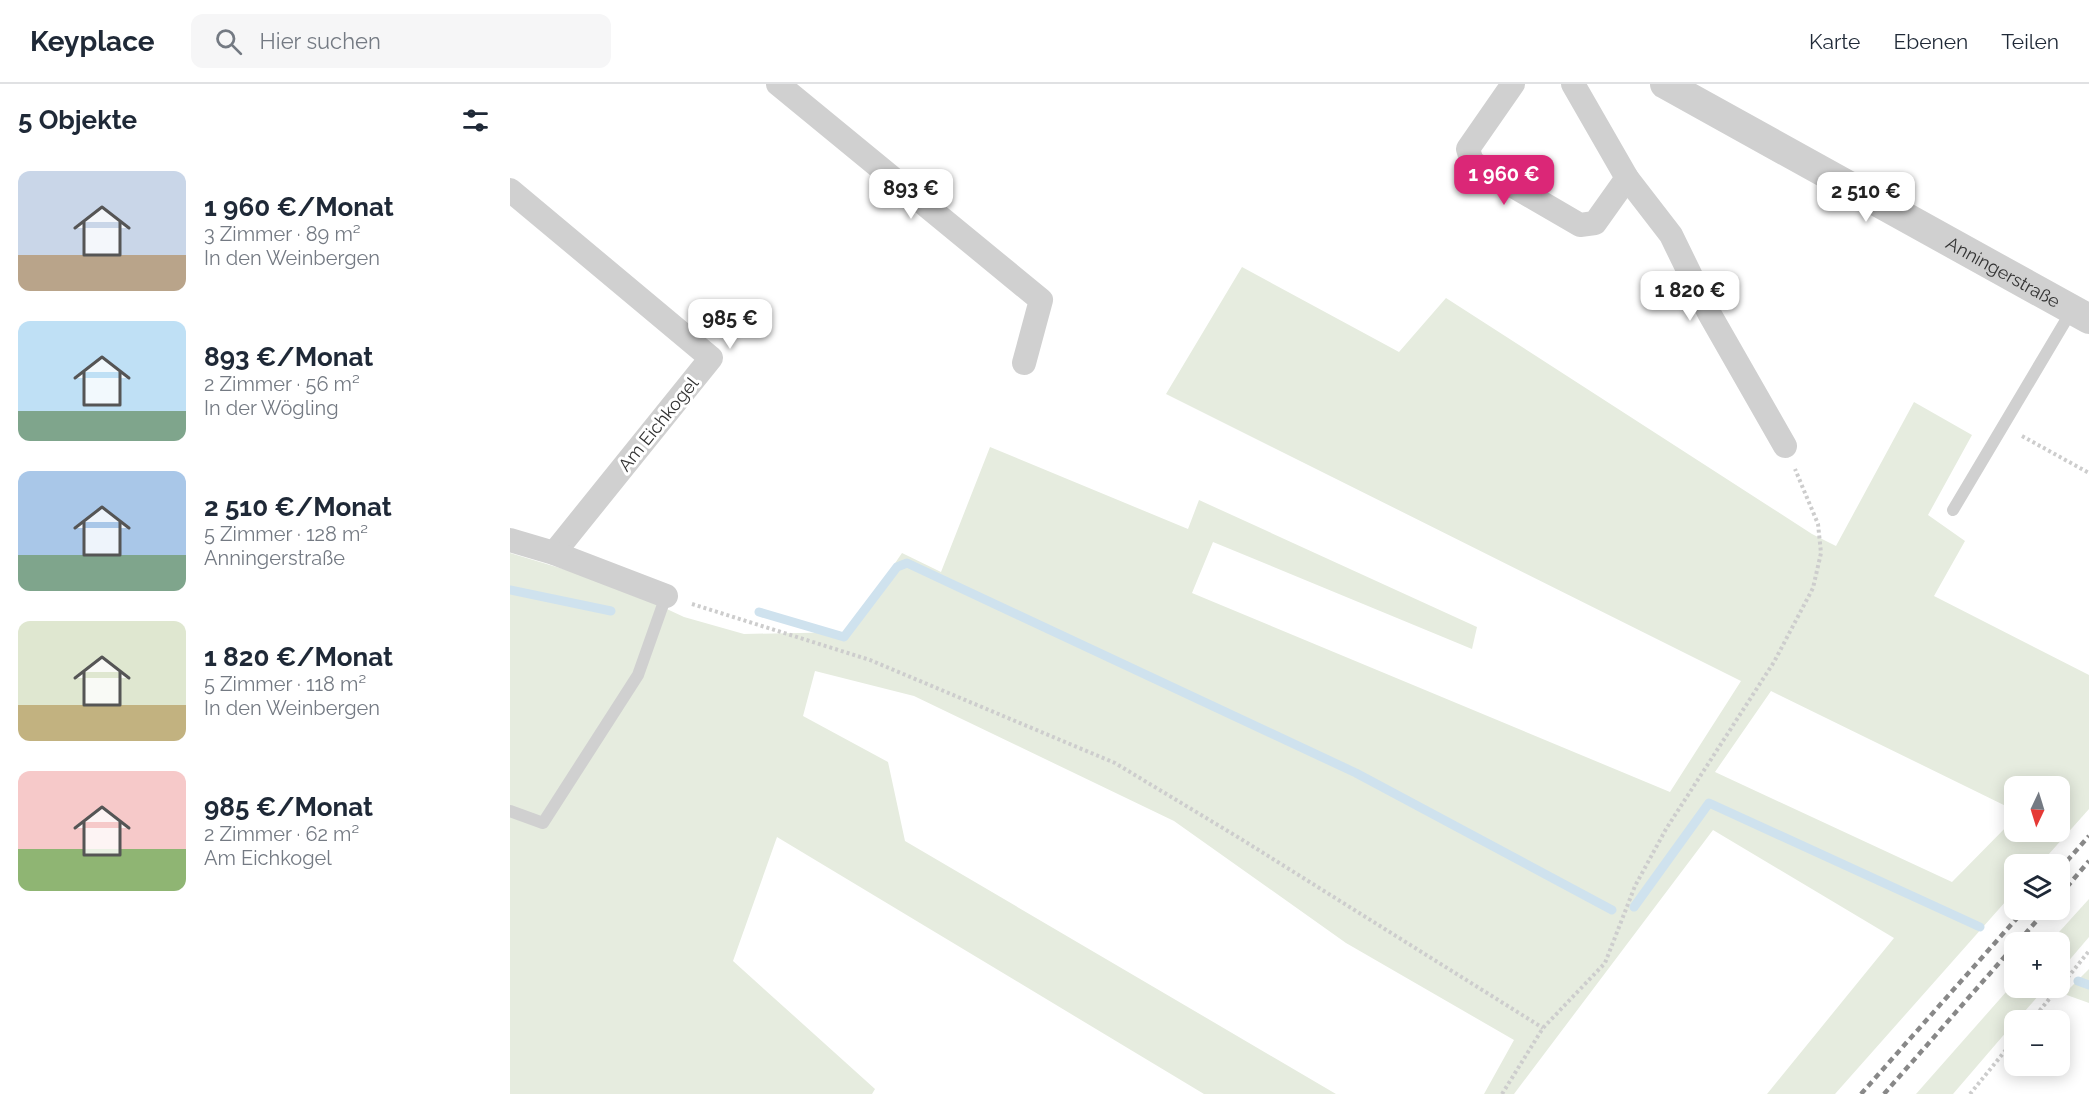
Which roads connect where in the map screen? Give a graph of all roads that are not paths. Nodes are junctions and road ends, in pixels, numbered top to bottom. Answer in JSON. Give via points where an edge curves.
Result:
{"nodes":[{"id":1,"x":778,"y":84,"type":"edge"},
{"id":2,"x":1513,"y":84,"type":"edge"},
{"id":3,"x":1573,"y":84,"type":"edge"},
{"id":4,"x":1665,"y":84,"type":"edge"},
{"id":5,"x":1627,"y":178,"type":"junction"},
{"id":6,"x":510,"y":190,"type":"edge"},
{"id":7,"x":2080,"y":315,"type":"edge"},
{"id":8,"x":1023,"y":363,"type":"dead end"},
{"id":9,"x":1785,"y":446,"type":"road end"},
{"id":10,"x":1953,"y":510,"type":"dead end"},
{"id":11,"x":510,"y":540,"type":"edge"},
{"id":12,"x":554,"y":553,"type":"junction"},
{"id":13,"x":666,"y":596,"type":"joint"},
{"id":14,"x":510,"y":811,"type":"edge"}],
"edges":[{"from":1,"to":8,"type":"street","via":[[1041,300]]},
{"from":2,"to":5,"type":"street","via":[[1468,149],[1472,162],[1580,225],[1595,223]]},
{"from":3,"to":5,"type":"street"},
{"from":4,"to":7,"type":"street","name":"Anningerstraße"},
{"from":5,"to":9,"type":"street","via":[[1671,235],[1709,312]]},
{"from":6,"to":12,"type":"street","name":"Am Eichkogel","via":[[711,358]]},
{"from":7,"to":10,"type":"lane","via":[[2003,425]]},
{"from":11,"to":12,"type":"street"},
{"from":12,"to":13,"type":"street"},
{"from":13,"to":14,"type":"lane","via":[[638,675],[543,823]]}]}
